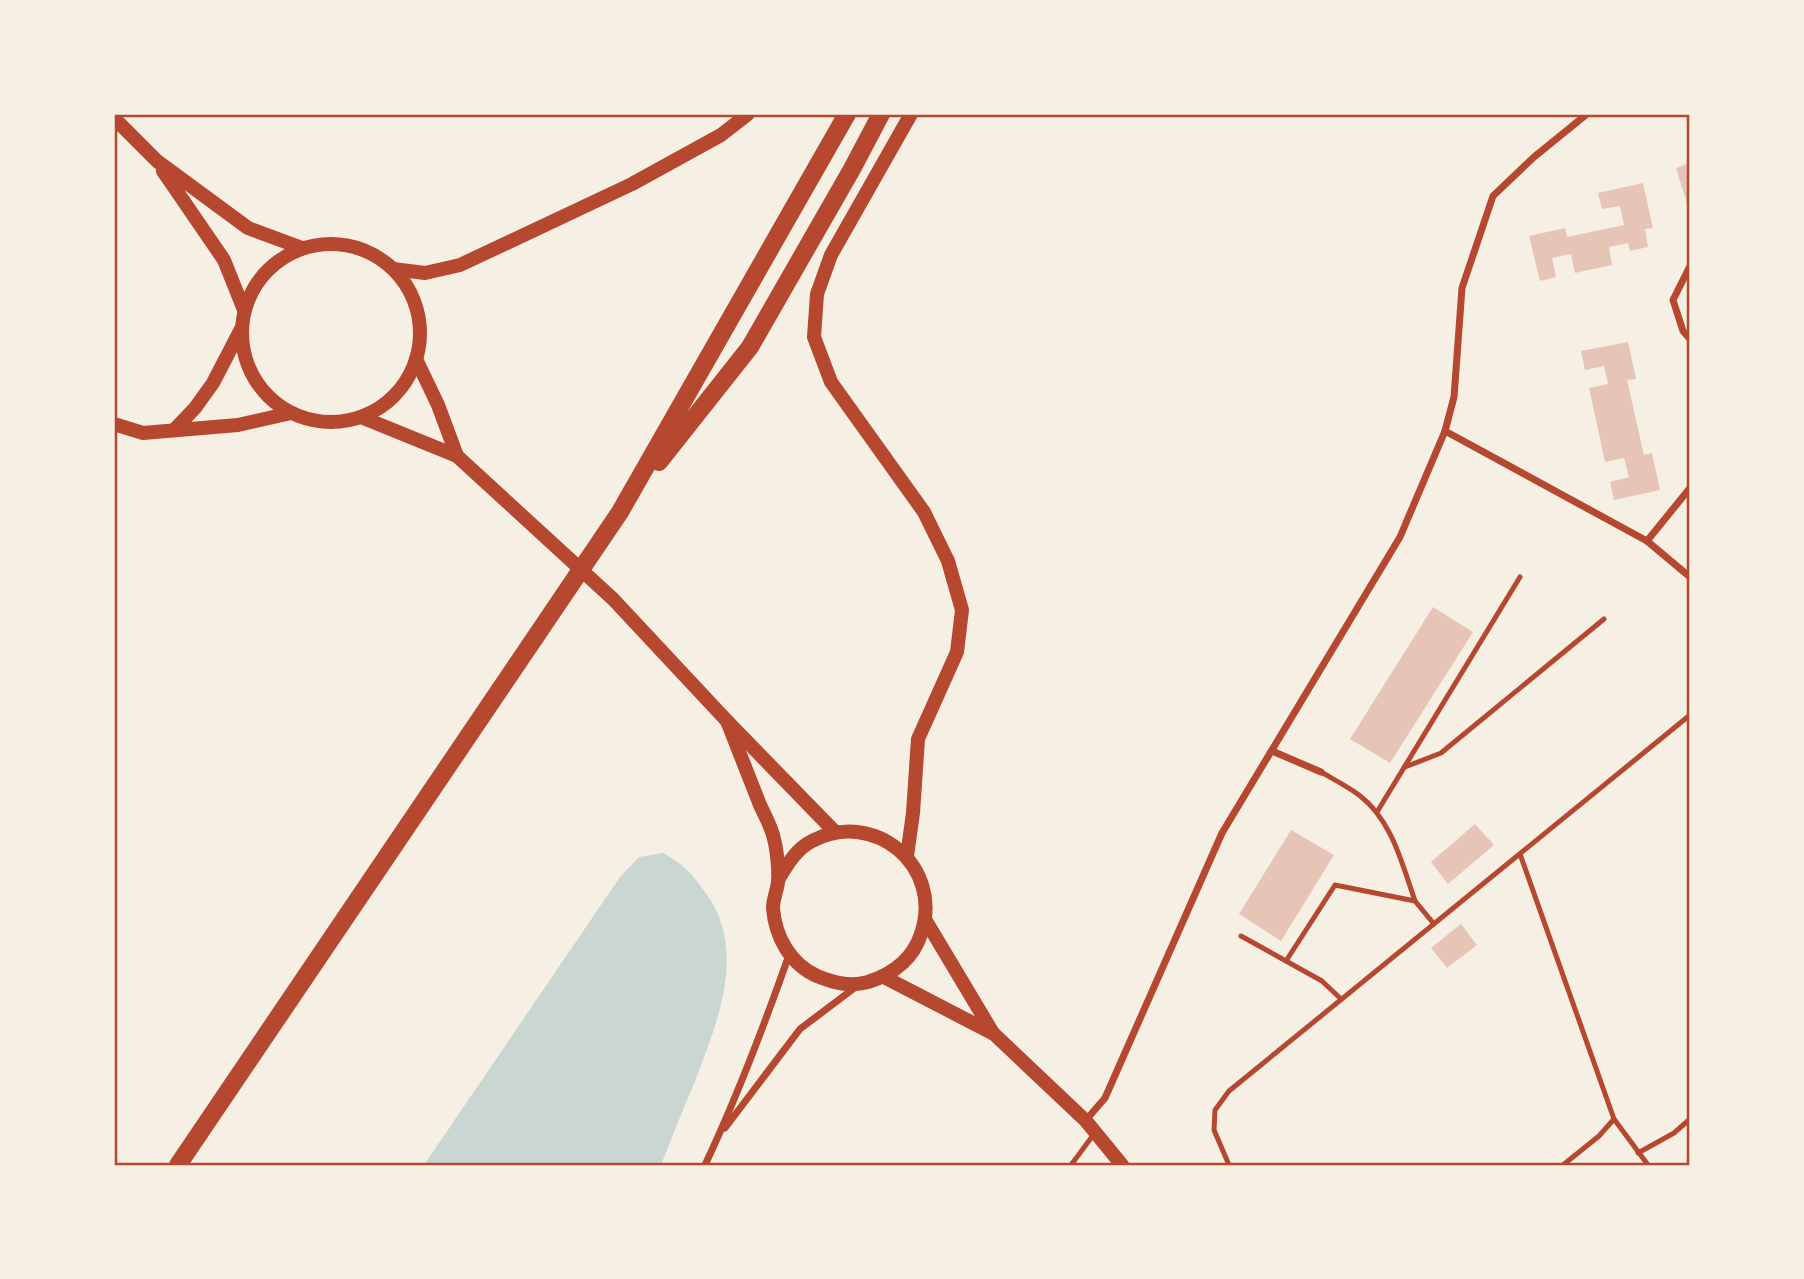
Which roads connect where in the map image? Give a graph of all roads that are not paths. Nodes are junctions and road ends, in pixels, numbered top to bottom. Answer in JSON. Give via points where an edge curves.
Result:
{"nodes":[{"id":1,"x":748,"y":114,"type":"edge"},
{"id":2,"x":847,"y":114,"type":"edge"},
{"id":3,"x":881,"y":114,"type":"edge"},
{"id":4,"x":911,"y":114,"type":"edge"},
{"id":5,"x":1587,"y":114,"type":"edge"},
{"id":6,"x":114,"y":118,"type":"edge"},
{"id":7,"x":156,"y":161,"type":"junction"},
{"id":8,"x":302,"y":248,"type":"junction"},
{"id":9,"x":1690,"y":267,"type":"edge"},
{"id":10,"x":393,"y":269,"type":"junction"},
{"id":11,"x":244,"y":310,"type":"junction"},
{"id":12,"x":242,"y":328,"type":"junction"},
{"id":13,"x":1690,"y":339,"type":"edge"},
{"id":14,"x":416,"y":359,"type":"junction"},
{"id":15,"x":291,"y":413,"type":"junction"},
{"id":16,"x":361,"y":417,"type":"junction"},
{"id":17,"x":114,"y":424,"type":"edge"},
{"id":18,"x":174,"y":430,"type":"junction"},
{"id":19,"x":1445,"y":431,"type":"junction"},
{"id":20,"x":457,"y":456,"type":"junction"},
{"id":21,"x":1690,"y":488,"type":"edge"},
{"id":22,"x":620,"y":512,"type":"junction"},
{"id":23,"x":1647,"y":541,"type":"junction"},
{"id":24,"x":1520,"y":577,"type":"dead end"},
{"id":25,"x":1690,"y":577,"type":"edge"},
{"id":26,"x":1604,"y":620,"type":"dead end"},
{"id":27,"x":1690,"y":715,"type":"edge"},
{"id":28,"x":727,"y":721,"type":"junction"},
{"id":29,"x":1272,"y":751,"type":"junction"},
{"id":30,"x":1405,"y":767,"type":"junction"},
{"id":31,"x":1321,"y":772,"type":"joint"},
{"id":32,"x":1377,"y":812,"type":"junction"},
{"id":33,"x":835,"y":832,"type":"junction"},
{"id":34,"x":1520,"y":854,"type":"junction"},
{"id":35,"x":907,"y":856,"type":"junction"},
{"id":36,"x":778,"y":880,"type":"junction"},
{"id":37,"x":1415,"y":901,"type":"junction"},
{"id":38,"x":926,"y":921,"type":"junction"},
{"id":39,"x":1434,"y":924,"type":"junction"},
{"id":40,"x":1241,"y":936,"type":"dead end"},
{"id":41,"x":789,"y":955,"type":"junction"},
{"id":42,"x":1286,"y":961,"type":"junction"},
{"id":43,"x":884,"y":977,"type":"junction"},
{"id":44,"x":859,"y":984,"type":"junction"},
{"id":45,"x":1341,"y":999,"type":"junction"},
{"id":46,"x":993,"y":1034,"type":"junction"},
{"id":47,"x":1614,"y":1119,"type":"junction"},
{"id":48,"x":1690,"y":1119,"type":"edge"},
{"id":49,"x":1086,"y":1121,"type":"junction"},
{"id":50,"x":1095,"y":1134,"type":"junction"},
{"id":51,"x":719,"y":1136,"type":"junction"},
{"id":52,"x":1638,"y":1153,"type":"junction"},
{"id":53,"x":178,"y":1165,"type":"edge"},
{"id":54,"x":705,"y":1165,"type":"edge"},
{"id":55,"x":1071,"y":1165,"type":"edge"},
{"id":56,"x":1122,"y":1165,"type":"edge"},
{"id":57,"x":1229,"y":1165,"type":"edge"},
{"id":58,"x":1563,"y":1165,"type":"edge"},
{"id":59,"x":1648,"y":1165,"type":"edge"}],
"edges":[{"from":1,"to":10,"type":"main road","via":[[722,135],[632,184],[460,265],[425,273]]},
{"from":2,"to":22,"type":"main road"},
{"from":3,"to":22,"type":"main road","via":[[750,346]]},
{"from":4,"to":35,"type":"main road","via":[[831,255],[817,294],[814,337],[831,382],[924,512],[948,561],[962,610],[957,652],[919,739]]},
{"from":5,"to":19,"type":"street","via":[[1493,196],[1462,288],[1454,397]]},
{"from":6,"to":7,"type":"main road"},
{"from":7,"to":8,"type":"main road","via":[[248,228]]},
{"from":7,"to":11,"type":"main road","via":[[224,260]]},
{"from":8,"to":10,"type":"main road","via":[[350,246]]},
{"from":8,"to":11,"type":"main road","via":[[270,269]]},
{"from":9,"to":13,"type":"street","via":[[1673,300]]},
{"from":10,"to":14,"type":"main road","via":[[417,310],[420,335]]},
{"from":11,"to":12,"type":"main road"},
{"from":12,"to":15,"type":"main road","via":[[246,362],[254,378]]},
{"from":12,"to":18,"type":"main road","via":[[213,383]]},
{"from":14,"to":16,"type":"main road","via":[[404,384],[386,404]]},
{"from":14,"to":20,"type":"main road"},
{"from":15,"to":16,"type":"main road","via":[[326,423]]},
{"from":15,"to":18,"type":"main road","via":[[238,425]]},
{"from":16,"to":20,"type":"main road"},
{"from":17,"to":18,"type":"main road","via":[[143,433]]},
{"from":19,"to":23,"type":"street"},
{"from":19,"to":29,"type":"street","via":[[1400,537]]},
{"from":20,"to":28,"type":"main road","via":[[613,599]]},
{"from":21,"to":23,"type":"street"},
{"from":22,"to":53,"type":"main road"},
{"from":23,"to":25,"type":"street"},
{"from":24,"to":30,"type":"lane"},
{"from":26,"to":30,"type":"lane","via":[[1441,754]]},
{"from":27,"to":34,"type":"lane"},
{"from":28,"to":33,"type":"main road"},
{"from":28,"to":36,"type":"main road","via":[[774,839]]},
{"from":29,"to":31,"type":"street"},
{"from":29,"to":49,"type":"street","via":[[1222,833],[1105,1098]]},
{"from":30,"to":32,"type":"lane"},
{"from":31,"to":32,"type":"lane"},
{"from":32,"to":37,"type":"lane","via":[[1393,840]]},
{"from":33,"to":35,"type":"main road","via":[[862,832],[886,840]]},
{"from":33,"to":36,"type":"main road","via":[[811,841],[791,858]]},
{"from":34,"to":39,"type":"lane"},
{"from":34,"to":47,"type":"lane"},
{"from":35,"to":38,"type":"main road","via":[[920,876]]},
{"from":36,"to":41,"type":"main road","via":[[773,906],[777,932]]},
{"from":37,"to":39,"type":"lane"},
{"from":37,"to":42,"type":"lane","via":[[1335,885]]},
{"from":38,"to":43,"type":"main road","via":[[905,962]]},
{"from":38,"to":46,"type":"main road"},
{"from":39,"to":45,"type":"lane"},
{"from":40,"to":42,"type":"lane"},
{"from":41,"to":44,"type":"main road","via":[[808,972],[833,983]]},
{"from":41,"to":51,"type":"street"},
{"from":42,"to":45,"type":"lane","via":[[1322,981]]},
{"from":43,"to":44,"type":"main road"},
{"from":43,"to":46,"type":"main road"},
{"from":44,"to":51,"type":"street","via":[[800,1029]]},
{"from":45,"to":57,"type":"lane","via":[[1229,1091],[1215,1110],[1214,1130]]},
{"from":46,"to":49,"type":"main road"},
{"from":47,"to":52,"type":"lane"},
{"from":47,"to":58,"type":"lane"},
{"from":48,"to":52,"type":"lane"},
{"from":49,"to":50,"type":"main road"},
{"from":50,"to":55,"type":"lane"},
{"from":50,"to":56,"type":"main road"},
{"from":51,"to":54,"type":"street"},
{"from":52,"to":59,"type":"lane"}]}
